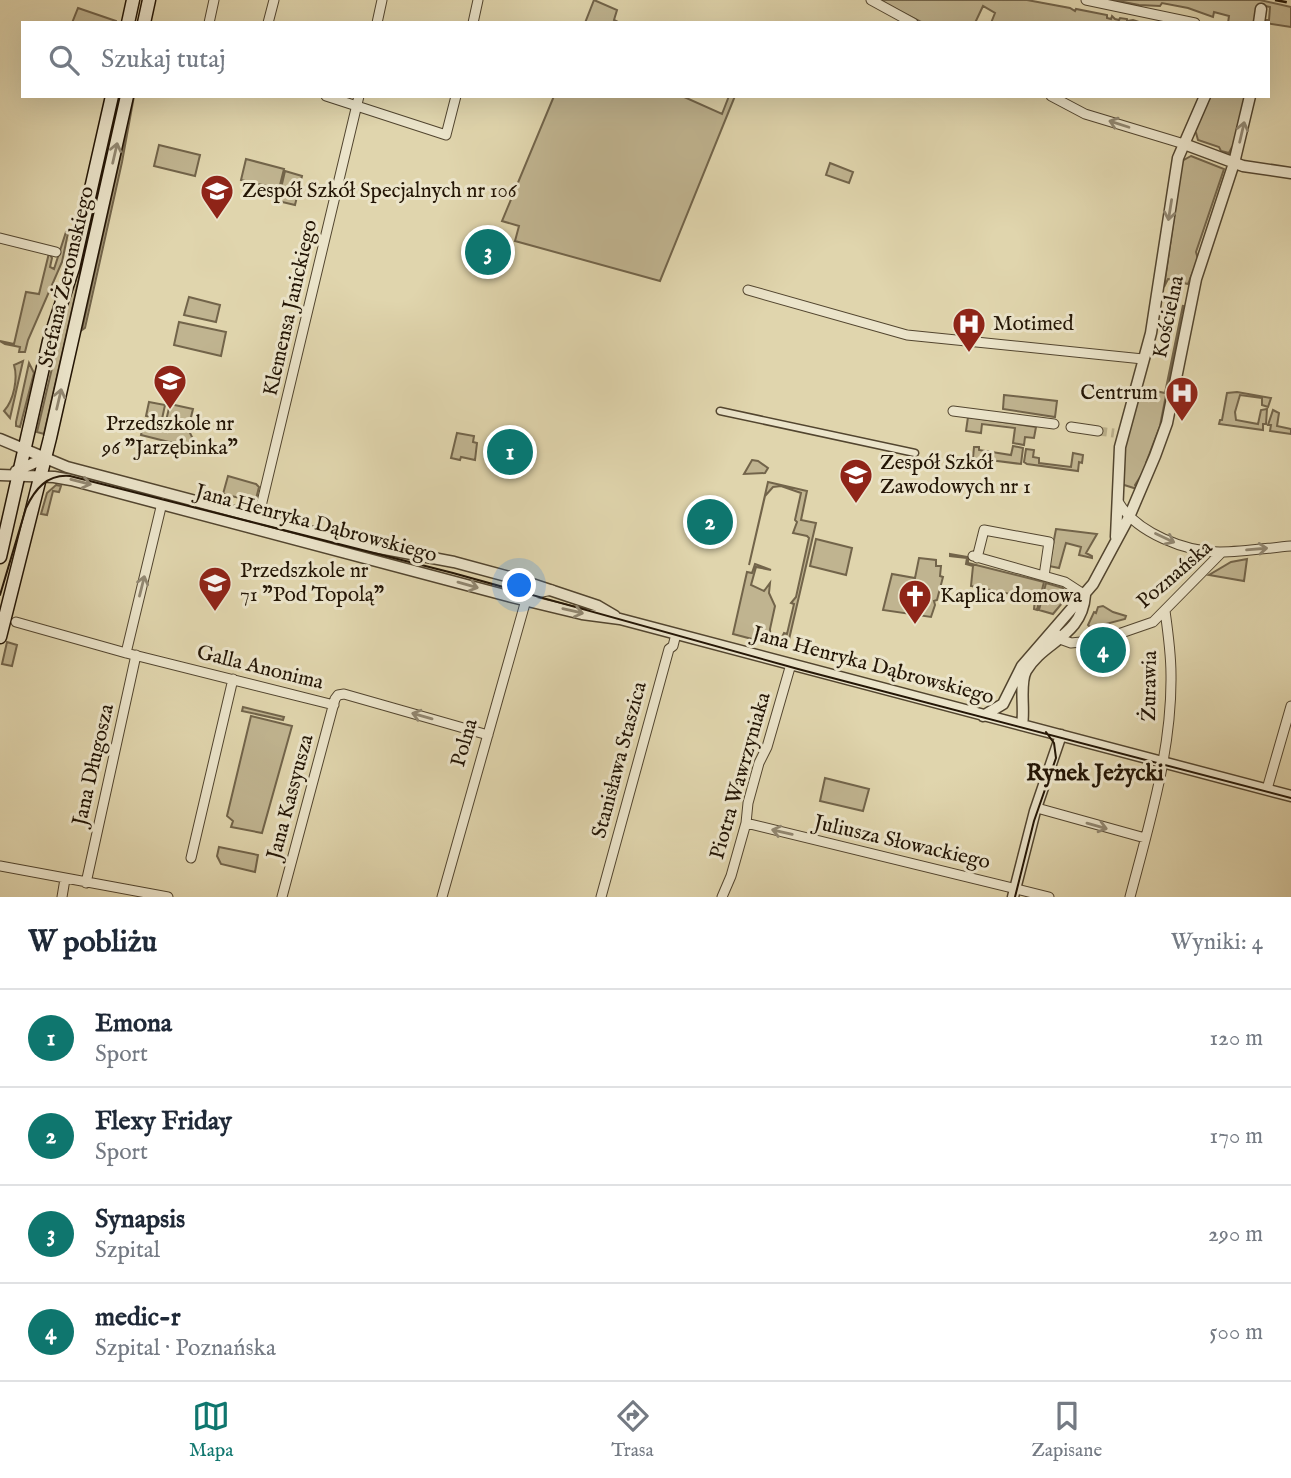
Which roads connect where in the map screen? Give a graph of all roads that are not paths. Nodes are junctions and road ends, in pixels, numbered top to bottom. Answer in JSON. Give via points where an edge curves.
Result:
{"nodes":[{"id":1,"x":133,"y":0,"type":"edge"},
{"id":2,"x":149,"y":0,"type":"edge"},
{"id":3,"x":214,"y":0,"type":"edge"},
{"id":4,"x":274,"y":0,"type":"edge"},
{"id":5,"x":382,"y":0,"type":"edge"},
{"id":6,"x":478,"y":0,"type":"edge"},
{"id":7,"x":871,"y":0,"type":"edge"},
{"id":8,"x":1086,"y":0,"type":"edge"},
{"id":9,"x":128,"y":21,"type":"edge"},
{"id":10,"x":144,"y":21,"type":"edge"},
{"id":11,"x":209,"y":21,"type":"edge"},
{"id":12,"x":269,"y":21,"type":"edge"},
{"id":13,"x":377,"y":21,"type":"edge"},
{"id":14,"x":473,"y":21,"type":"edge"},
{"id":15,"x":909,"y":21,"type":"edge"},
{"id":16,"x":1186,"y":21,"type":"edge"},
{"id":17,"x":111,"y":98,"type":"edge"},
{"id":18,"x":127,"y":98,"type":"edge"},
{"id":19,"x":332,"y":98,"type":"edge"},
{"id":20,"x":359,"y":98,"type":"edge"},
{"id":21,"x":455,"y":98,"type":"edge"},
{"id":22,"x":1055,"y":98,"type":"edge"},
{"id":23,"x":1204,"y":98,"type":"edge"},
{"id":24,"x":1250,"y":98,"type":"edge"},
{"id":25,"x":357,"y":107,"type":"junction"},
{"id":26,"x":1184,"y":144,"type":"junction"},
{"id":27,"x":1234,"y":163,"type":"junction"},
{"id":28,"x":1291,"y":173,"type":"edge"},
{"id":29,"x":0,"y":238,"type":"edge"},
{"id":30,"x":56,"y":252,"type":"dead end"},
{"id":31,"x":748,"y":290,"type":"dead end"},
{"id":32,"x":1143,"y":359,"type":"junction"},
{"id":33,"x":720,"y":411,"type":"dead end"},
{"id":34,"x":953,"y":411,"type":"dead end"},
{"id":35,"x":1054,"y":425,"type":"dead end"},
{"id":36,"x":1071,"y":427,"type":"dead end"},
{"id":37,"x":1098,"y":431,"type":"tunnel mouth"},
{"id":38,"x":0,"y":439,"type":"edge"},
{"id":39,"x":915,"y":453,"type":"dead end"},
{"id":40,"x":21,"y":464,"type":"junction"},
{"id":41,"x":43,"y":467,"type":"junction"},
{"id":42,"x":0,"y":475,"type":"edge"},
{"id":43,"x":1117,"y":485,"type":"junction"},
{"id":44,"x":1139,"y":493,"type":"junction"},
{"id":45,"x":14,"y":496,"type":"junction"},
{"id":46,"x":162,"y":503,"type":"junction"},
{"id":47,"x":1119,"y":503,"type":"junction"},
{"id":48,"x":1129,"y":517,"type":"junction"},
{"id":49,"x":257,"y":523,"type":"junction"},
{"id":50,"x":1115,"y":541,"type":"junction"},
{"id":51,"x":1291,"y":546,"type":"edge"},
{"id":52,"x":1222,"y":552,"type":"junction"},
{"id":53,"x":0,"y":557,"type":"edge"},
{"id":54,"x":1044,"y":576,"type":"junction"},
{"id":55,"x":517,"y":579,"type":"junction"},
{"id":56,"x":554,"y":590,"type":"junction"},
{"id":57,"x":1085,"y":595,"type":"junction"},
{"id":58,"x":526,"y":600,"type":"junction"},
{"id":59,"x":1165,"y":611,"type":"junction"},
{"id":60,"x":620,"y":619,"type":"junction"},
{"id":61,"x":16,"y":622,"type":"dead end"},
{"id":62,"x":1057,"y":624,"type":"junction"},
{"id":63,"x":676,"y":634,"type":"junction"},
{"id":64,"x":0,"y":637,"type":"edge"},
{"id":65,"x":1060,"y":639,"type":"junction"},
{"id":66,"x":126,"y":653,"type":"junction"},
{"id":67,"x":136,"y":655,"type":"junction"},
{"id":68,"x":791,"y":664,"type":"junction"},
{"id":69,"x":233,"y":678,"type":"junction"},
{"id":70,"x":334,"y":705,"type":"junction"},
{"id":71,"x":1291,"y":706,"type":"edge"},
{"id":72,"x":983,"y":716,"type":"junction"},
{"id":73,"x":1022,"y":725,"type":"junction"},
{"id":74,"x":488,"y":735,"type":"junction"},
{"id":75,"x":1060,"y":735,"type":"junction"},
{"id":76,"x":1162,"y":762,"type":"junction"},
{"id":77,"x":1267,"y":789,"type":"junction"},
{"id":78,"x":1291,"y":796,"type":"edge"},
{"id":79,"x":1037,"y":808,"type":"junction"},
{"id":80,"x":746,"y":823,"type":"junction"},
{"id":81,"x":1145,"y":838,"type":"junction"},
{"id":82,"x":191,"y":858,"type":"dead end"},
{"id":83,"x":0,"y":866,"type":"edge"},
{"id":84,"x":65,"y":879,"type":"junction"},
{"id":85,"x":86,"y":883,"type":"junction"},
{"id":86,"x":1014,"y":893,"type":"edge"},
{"id":87,"x":62,"y":897,"type":"edge"},
{"id":88,"x":167,"y":897,"type":"edge"},
{"id":89,"x":282,"y":897,"type":"edge"},
{"id":90,"x":442,"y":897,"type":"edge"},
{"id":91,"x":601,"y":897,"type":"edge"},
{"id":92,"x":722,"y":897,"type":"edge"},
{"id":93,"x":1049,"y":897,"type":"edge"},
{"id":94,"x":1130,"y":897,"type":"edge"}],
"edges":[{"from":1,"to":9,"type":"main road"},
{"from":2,"to":10,"type":"main road"},
{"from":3,"to":11,"type":"street"},
{"from":4,"to":12,"type":"street"},
{"from":5,"to":13,"type":"street"},
{"from":6,"to":14,"type":"street"},
{"from":7,"to":15,"type":"street"},
{"from":8,"to":16,"type":"street"},
{"from":17,"to":40,"type":"main road","name":"Stefana Żeromskiego","via":[[73,268],[49,341]]},
{"from":41,"to":18,"type":"main road","name":"Stefana Żeromskiego","one_way":true},
{"from":19,"to":25,"type":"street"},
{"from":20,"to":25,"type":"street","name":"Klemensa Janickiego"},
{"from":21,"to":25,"type":"street","via":[[446,135]]},
{"from":26,"to":22,"type":"street","one_way":true,"via":[[1084,114]]},
{"from":23,"to":26,"type":"street","name":"Kościelna"},
{"from":27,"to":24,"type":"street","name":"Kościelna","one_way":true},
{"from":25,"to":49,"type":"street","name":"Klemensa Janickiego"},
{"from":26,"to":27,"type":"street"},
{"from":26,"to":32,"type":"street","name":"Kościelna","one_way":true},
{"from":27,"to":28,"type":"street"},
{"from":27,"to":44,"type":"street","name":"Kościelna","via":[[1196,279],[1166,430]]},
{"from":29,"to":30,"type":"street"},
{"from":31,"to":32,"type":"street","via":[[907,335]]},
{"from":32,"to":43,"type":"street","name":"Kościelna","via":[[1119,434]]},
{"from":33,"to":39,"type":"street"},
{"from":34,"to":35,"type":"street"},
{"from":36,"to":37,"type":"street"},
{"from":38,"to":40,"type":"street","name":"Jana Henryka Dąbrowskiego"},
{"from":40,"to":41,"type":"street","name":"Jana Henryka Dąbrowskiego"},
{"from":40,"to":41,"type":"street","name":"Jana Henryka Dąbrowskiego"},
{"from":40,"to":41,"type":"street","name":"Jana Henryka Dąbrowskiego"},
{"from":40,"to":42,"type":"street","name":"Jana Henryka Dąbrowskiego"},
{"from":40,"to":45,"type":"main road","name":"Stefana Żeromskiego"},
{"from":41,"to":46,"type":"street","name":"Jana Henryka Dąbrowskiego","one_way":true,"via":[[64,478]]},
{"from":41,"to":49,"type":"street","name":"Jana Henryka Dąbrowskiego","via":[[67,467]]},
{"from":41,"to":64,"type":"main road","name":"Stefana Żeromskiego"},
{"from":42,"to":45,"type":"street"},
{"from":43,"to":44,"type":"street","via":[[1125,499]]},
{"from":43,"to":47,"type":"street","name":"Kościelna"},
{"from":44,"to":48,"type":"street","name":"Kościelna"},
{"from":45,"to":53,"type":"main road","name":"Stefana Żeromskiego"},
{"from":46,"to":49,"type":"street","name":"Jana Henryka Dąbrowskiego"},
{"from":66,"to":46,"type":"street","one_way":true},
{"from":47,"to":48,"type":"street"},
{"from":47,"to":50,"type":"street","name":"Kościelna"},
{"from":48,"to":50,"type":"street","name":"Kościelna"},
{"from":48,"to":52,"type":"street","one_way":true,"via":[[1167,540]]},
{"from":49,"to":55,"type":"street","name":"Jana Henryka Dąbrowskiego"},
{"from":49,"to":58,"type":"street","name":"Jana Henryka Dąbrowskiego","one_way":true},
{"from":50,"to":57,"type":"street","name":"Kościelna"},
{"from":52,"to":51,"type":"street","name":"Poznańska","one_way":true},
{"from":52,"to":59,"type":"street","name":"Poznańska"},
{"from":54,"to":54,"type":"street","via":[[974,557],[984,530],[1049,542]]},
{"from":54,"to":57,"type":"street"},
{"from":55,"to":56,"type":"street","name":"Jana Henryka Dąbrowskiego"},
{"from":55,"to":58,"type":"street","via":[[525,588]]},
{"from":56,"to":58,"type":"street","via":[[532,594]]},
{"from":56,"to":60,"type":"street","name":"Jana Henryka Dąbrowskiego"},
{"from":57,"to":62,"type":"street","name":"Kościelna"},
{"from":57,"to":65,"type":"street","name":"Kościelna","via":[[1078,621]]},
{"from":58,"to":60,"type":"street","name":"Jana Henryka Dąbrowskiego","one_way":true},
{"from":58,"to":74,"type":"street","name":"Polna"},
{"from":59,"to":65,"type":"street","name":"Poznańska","via":[[1153,622],[1112,638],[1083,643]]},
{"from":59,"to":76,"type":"street","name":"Żurawia","via":[[1171,683]]},
{"from":60,"to":63,"type":"street","name":"Jana Henryka Dąbrowskiego"},
{"from":61,"to":66,"type":"street","name":"Galla Anonima"},
{"from":62,"to":65,"type":"street"},
{"from":62,"to":72,"type":"street","name":"Kościelna","via":[[1022,666],[1003,704]]},
{"from":63,"to":68,"type":"street","name":"Jana Henryka Dąbrowskiego"},
{"from":63,"to":91,"type":"street","name":"Stanisława Staszica"},
{"from":65,"to":73,"type":"street","name":"Kościelna","via":[[1024,675]]},
{"from":66,"to":67,"type":"street","name":"Galla Anonima"},
{"from":67,"to":69,"type":"street","name":"Galla Anonima"},
{"from":67,"to":85,"type":"street","name":"Jana Długosza"},
{"from":68,"to":72,"type":"street","name":"Jana Henryka Dąbrowskiego"},
{"from":68,"to":80,"type":"street","name":"Piotra Wawrzyniaka","via":[[748,803]]},
{"from":69,"to":70,"type":"street","name":"Galla Anonima"},
{"from":69,"to":82,"type":"street"},
{"from":74,"to":70,"type":"street","name":"Galla Anonima","one_way":true,"via":[[344,694],[336,697]]},
{"from":70,"to":89,"type":"street","name":"Jana Kassyusza"},
{"from":71,"to":77,"type":"street"},
{"from":72,"to":73,"type":"street","name":"Jana Henryka Dąbrowskiego"},
{"from":73,"to":75,"type":"street","name":"Jana Henryka Dąbrowskiego"},
{"from":74,"to":90,"type":"street","name":"Polna"},
{"from":75,"to":76,"type":"street","name":"Jana Henryka Dąbrowskiego"},
{"from":75,"to":79,"type":"street"},
{"from":76,"to":77,"type":"street","name":"Jana Henryka Dąbrowskiego"},
{"from":76,"to":81,"type":"street","name":"Żurawia"},
{"from":77,"to":78,"type":"street","name":"Jana Henryka Dąbrowskiego"},
{"from":79,"to":81,"type":"street","one_way":true},
{"from":79,"to":86,"type":"street"},
{"from":86,"to":80,"type":"street","name":"Juliusza Słowackiego","one_way":true},
{"from":80,"to":92,"type":"street","name":"Piotra Wawrzyniaka"},
{"from":81,"to":94,"type":"street","name":"Żurawia"},
{"from":83,"to":84,"type":"street"},
{"from":84,"to":85,"type":"street"},
{"from":84,"to":87,"type":"street"},
{"from":85,"to":88,"type":"street"},
{"from":86,"to":93,"type":"street","name":"Juliusza Słowackiego"}]}
